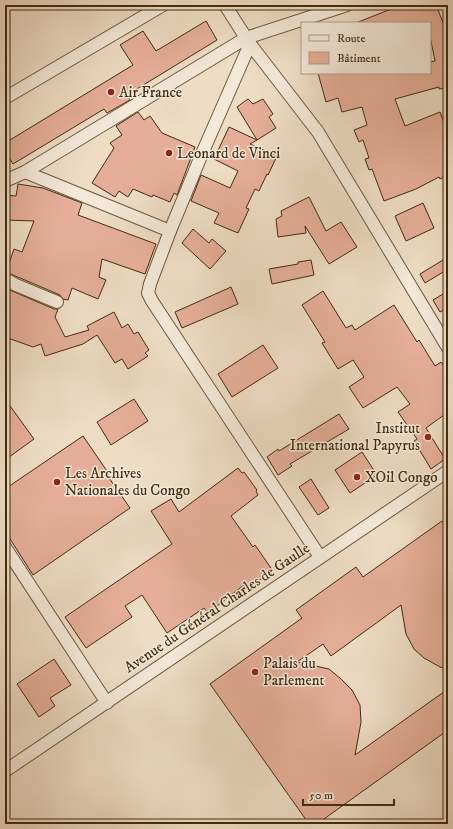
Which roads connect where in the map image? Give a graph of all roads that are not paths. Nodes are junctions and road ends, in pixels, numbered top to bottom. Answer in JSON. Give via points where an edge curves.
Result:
{"nodes":[{"id":1,"x":163,"y":5,"type":"edge"},
{"id":2,"x":225,"y":5,"type":"edge"},
{"id":3,"x":346,"y":5,"type":"edge"},
{"id":4,"x":248,"y":41,"type":"junction"},
{"id":5,"x":5,"y":98,"type":"edge"},
{"id":6,"x":25,"y":172,"type":"junction"},
{"id":7,"x":5,"y":181,"type":"edge"},
{"id":8,"x":170,"y":230,"type":"junction"},
{"id":9,"x":5,"y":279,"type":"edge"},
{"id":10,"x":57,"y":302,"type":"dead end"},
{"id":11,"x":448,"y":348,"type":"edge"},
{"id":12,"x":448,"y":471,"type":"edge"},
{"id":13,"x":5,"y":547,"type":"edge"},
{"id":14,"x":320,"y":558,"type":"junction"},
{"id":15,"x":107,"y":703,"type":"junction"},
{"id":16,"x":5,"y":771,"type":"edge"}],
"edges":[{"from":1,"to":5,"type":"street"},
{"from":2,"to":4,"type":"street"},
{"from":3,"to":4,"type":"street"},
{"from":4,"to":6,"type":"street"},
{"from":4,"to":8,"type":"street"},
{"from":4,"to":11,"type":"street","via":[[318,132]]},
{"from":6,"to":7,"type":"street"},
{"from":6,"to":8,"type":"street"},
{"from":8,"to":14,"type":"street","via":[[148,293]]},
{"from":9,"to":10,"type":"street"},
{"from":12,"to":14,"type":"street","name":"Avenue du Général Charles de Gaulle"},
{"from":13,"to":15,"type":"street"},
{"from":14,"to":15,"type":"street","name":"Avenue du Général Charles de Gaulle"},
{"from":15,"to":16,"type":"street","name":"Avenue du Général Charles de Gaulle"}]}
